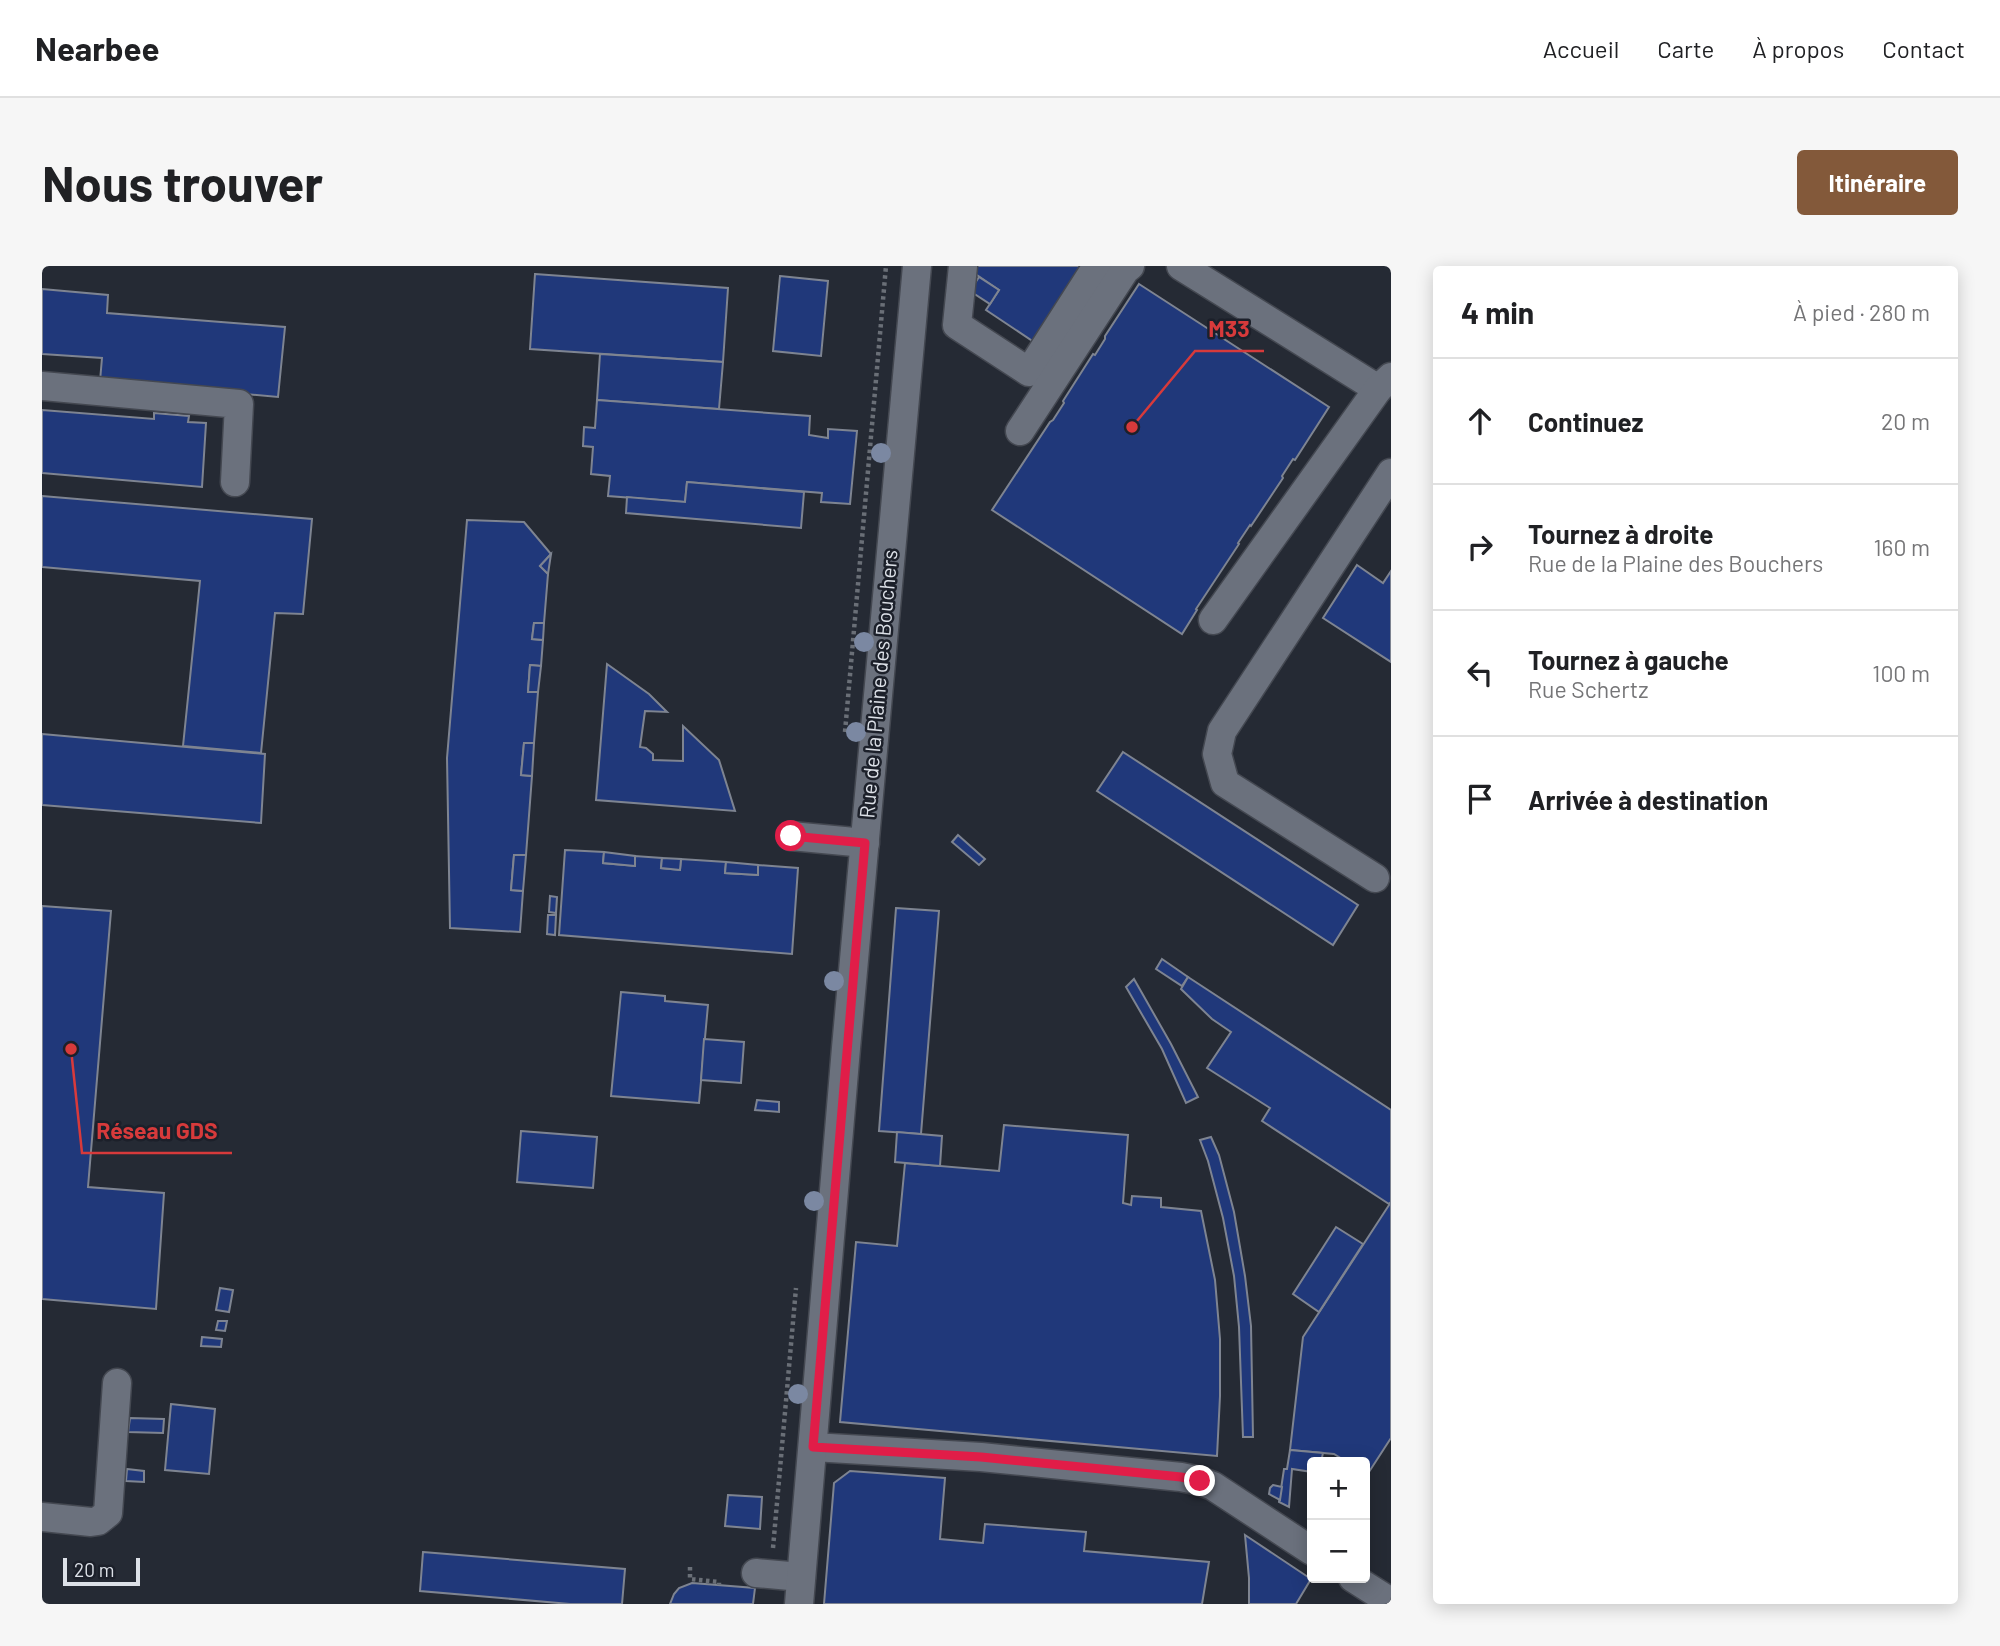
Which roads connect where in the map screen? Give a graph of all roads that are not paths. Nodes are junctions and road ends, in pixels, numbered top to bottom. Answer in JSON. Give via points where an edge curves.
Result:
{"nodes":[{"id":1,"x":918,"y":266,"type":"edge"},
{"id":2,"x":963,"y":266,"type":"edge"},
{"id":3,"x":1097,"y":266,"type":"edge"},
{"id":4,"x":1130,"y":266,"type":"edge"},
{"id":5,"x":1181,"y":266,"type":"edge"},
{"id":6,"x":1385,"y":383,"type":"edge"},
{"id":7,"x":42,"y":386,"type":"edge"},
{"id":8,"x":1020,"y":431,"type":"dead end"},
{"id":9,"x":1391,"y":473,"type":"edge"},
{"id":10,"x":234,"y":482,"type":"dead end"},
{"id":11,"x":1213,"y":620,"type":"dead end"},
{"id":12,"x":791,"y":836,"type":"dead end"},
{"id":13,"x":865,"y":843,"type":"junction"},
{"id":14,"x":1375,"y":878,"type":"dead end"},
{"id":15,"x":117,"y":1383,"type":"dead end"},
{"id":16,"x":813,"y":1447,"type":"junction"},
{"id":17,"x":42,"y":1517,"type":"edge"},
{"id":18,"x":1307,"y":1548,"type":"edge"},
{"id":19,"x":756,"y":1573,"type":"dead end"},
{"id":20,"x":1361,"y":1583,"type":"edge"},
{"id":21,"x":800,"y":1591,"type":"edge"},
{"id":22,"x":1391,"y":1602,"type":"edge"}],
"edges":[{"from":1,"to":13,"type":"street","name":"Rue de la Plaine des Bouchers"},
{"from":2,"to":3,"type":"street","via":[[957,325],[1029,372]]},
{"from":4,"to":8,"type":"street"},
{"from":5,"to":6,"type":"street"},
{"from":6,"to":11,"type":"street"},
{"from":7,"to":10,"type":"street","via":[[239,404]]},
{"from":9,"to":14,"type":"street","via":[[1222,731],[1217,754],[1225,783]]},
{"from":12,"to":13,"type":"street"},
{"from":13,"to":16,"type":"street","name":"Rue de la Plaine des Bouchers"},
{"from":15,"to":17,"type":"street","via":[[108,1513],[90,1522]]},
{"from":16,"to":18,"type":"street","via":[[981,1457],[1181,1477],[1225,1494]]},
{"from":16,"to":21,"type":"street","name":"Rue de la Plaine des Bouchers"},
{"from":19,"to":21,"type":"street"},
{"from":20,"to":22,"type":"street"}]}
